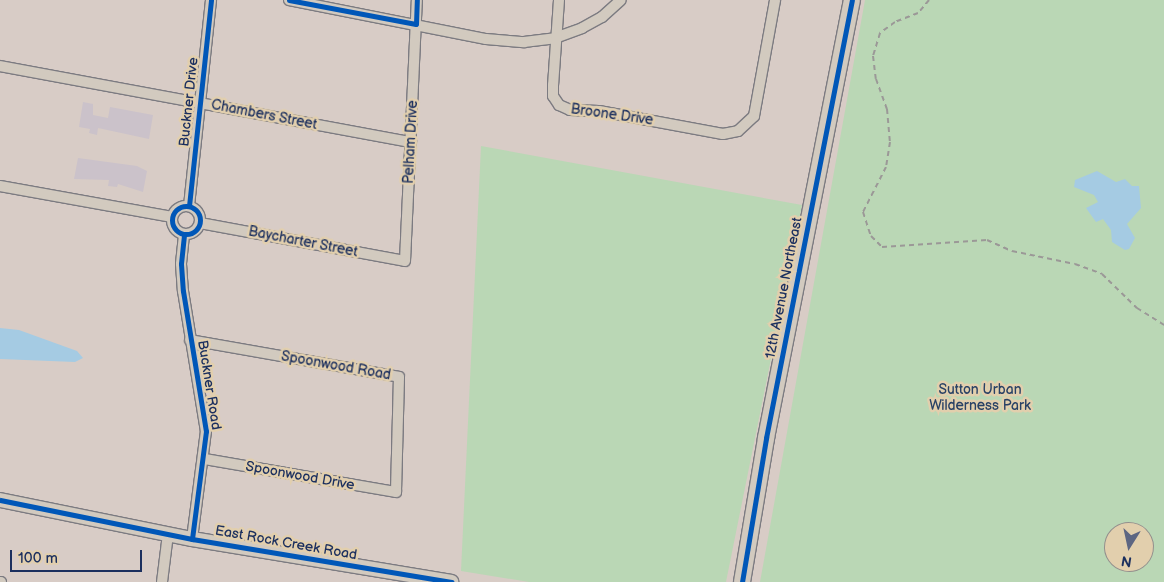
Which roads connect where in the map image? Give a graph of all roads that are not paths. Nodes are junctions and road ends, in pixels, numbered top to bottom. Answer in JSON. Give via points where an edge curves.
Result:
{"nodes":[{"id":1,"x":211,"y":0,"type":"edge"},
{"id":2,"x":289,"y":0,"type":"edge"},
{"id":3,"x":417,"y":0,"type":"edge"},
{"id":4,"x":559,"y":0,"type":"edge"},
{"id":5,"x":621,"y":0,"type":"edge"},
{"id":6,"x":775,"y":0,"type":"edge"},
{"id":7,"x":852,"y":0,"type":"edge"},
{"id":8,"x":416,"y":24,"type":"junction"},
{"id":9,"x":554,"y":38,"type":"junction"},
{"id":10,"x":0,"y":66,"type":"edge"},
{"id":11,"x":201,"y":103,"type":"junction"},
{"id":12,"x":411,"y":142,"type":"junction"},
{"id":13,"x":0,"y":186,"type":"edge"},
{"id":14,"x":189,"y":206,"type":"junction"},
{"id":15,"x":172,"y":217,"type":"junction"},
{"id":16,"x":200,"y":223,"type":"junction"},
{"id":17,"x":184,"y":235,"type":"junction"},
{"id":18,"x":405,"y":261,"type":"joint"},
{"id":19,"x":190,"y":340,"type":"junction"},
{"id":20,"x":204,"y":458,"type":"junction"},
{"id":21,"x":396,"y":492,"type":"joint"},
{"id":22,"x":0,"y":500,"type":"edge"},
{"id":23,"x":168,"y":534,"type":"junction"},
{"id":24,"x":192,"y":538,"type":"junction"},
{"id":25,"x":162,"y":582,"type":"edge"},
{"id":26,"x":451,"y":582,"type":"edge"},
{"id":27,"x":742,"y":582,"type":"edge"}],
"edges":[{"from":1,"to":11,"type":"street","name":"Buckner Drive"},
{"from":2,"to":8,"type":"street"},
{"from":3,"to":8,"type":"street","name":"Pelham Drive"},
{"from":4,"to":9,"type":"street","name":"Broone Drive"},
{"from":5,"to":9,"type":"street","via":[[592,23]]},
{"from":6,"to":9,"type":"street","name":"Broone Drive","via":[[754,116],[733,133],[562,108],[553,96]]},
{"from":7,"to":27,"type":"main road","name":"12th Avenue Northeast","via":[[766,438]]},
{"from":8,"to":9,"type":"street","via":[[509,42]]},
{"from":8,"to":12,"type":"street","name":"Pelham Drive"},
{"from":10,"to":11,"type":"street","name":"Chambers Street"},
{"from":11,"to":12,"type":"street","name":"Chambers Street"},
{"from":11,"to":14,"type":"street","name":"Buckner Drive"},
{"from":12,"to":18,"type":"street","name":"Pelham Drive"},
{"from":13,"to":15,"type":"street"},
{"from":14,"to":15,"type":"street","via":[[178,208]]},
{"from":14,"to":16,"type":"street","via":[[198,213]]},
{"from":15,"to":17,"type":"street","via":[[175,230]]},
{"from":16,"to":17,"type":"street","via":[[195,232]]},
{"from":16,"to":18,"type":"street","name":"Baycharter Street"},
{"from":17,"to":19,"type":"street","name":"Buckner Road","via":[[181,264]]},
{"from":19,"to":20,"type":"street","name":"Buckner Road","via":[[206,431]]},
{"from":19,"to":21,"type":"street","name":"Spoonwood Road","via":[[399,377]]},
{"from":20,"to":21,"type":"street","name":"Spoonwood Drive"},
{"from":20,"to":24,"type":"street","name":"Buckner Road"},
{"from":22,"to":23,"type":"street","name":"East Rock Creek Road"},
{"from":23,"to":24,"type":"street","name":"East Rock Creek Road"},
{"from":23,"to":25,"type":"street"},
{"from":24,"to":26,"type":"street","name":"East Rock Creek Road"}]}
